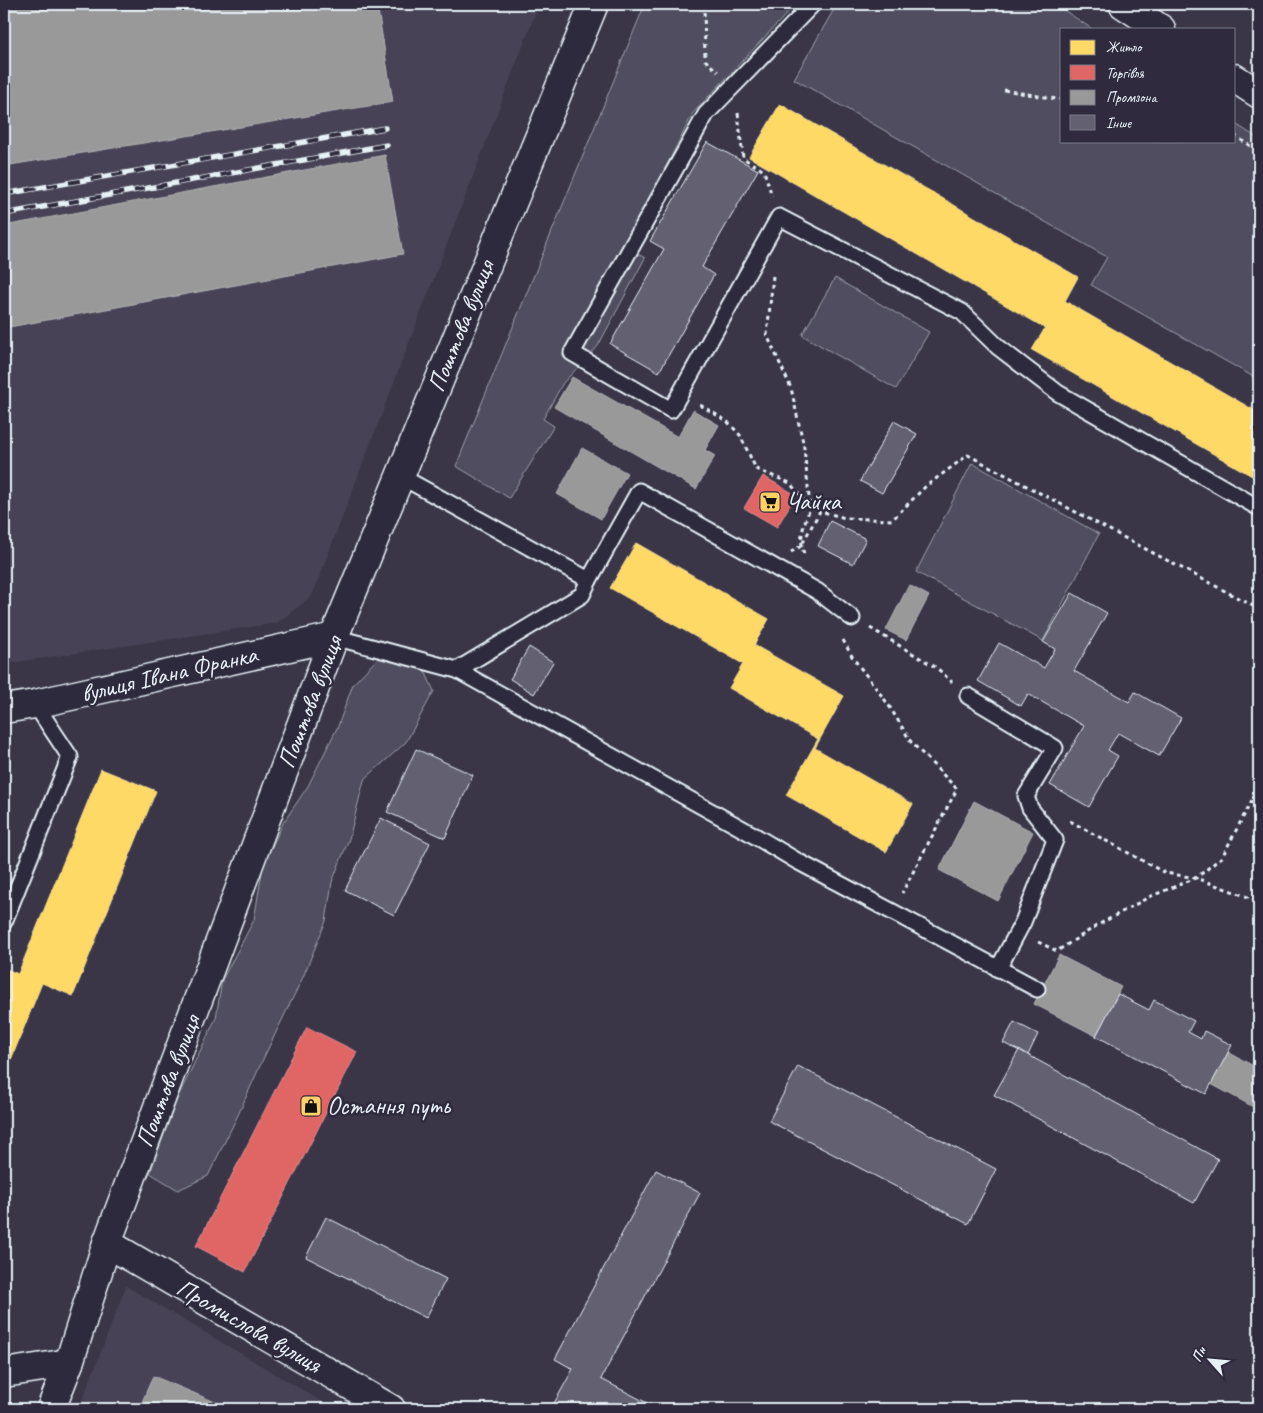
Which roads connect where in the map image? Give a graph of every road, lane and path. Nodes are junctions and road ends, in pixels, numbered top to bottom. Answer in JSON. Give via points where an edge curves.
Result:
{"nodes":[{"id":1,"x":594,"y":4,"type":"edge"},
{"id":2,"x":704,"y":4,"type":"edge"},
{"id":3,"x":813,"y":4,"type":"edge"},
{"id":4,"x":1123,"y":4,"type":"edge"},
{"id":5,"x":1159,"y":28,"type":"edge"},
{"id":6,"x":1236,"y":79,"type":"edge"},
{"id":7,"x":734,"y":85,"type":"junction"},
{"id":8,"x":1004,"y":90,"type":"dead end"},
{"id":9,"x":1259,"y":94,"type":"edge"},
{"id":10,"x":1060,"y":100,"type":"edge"},
{"id":11,"x":1236,"y":136,"type":"edge"},
{"id":12,"x":1259,"y":152,"type":"edge"},
{"id":13,"x":779,"y":217,"type":"junction"},
{"id":14,"x":774,"y":266,"type":"dead end"},
{"id":15,"x":400,"y":476,"type":"junction"},
{"id":16,"x":810,"y":508,"type":"dead end"},
{"id":17,"x":1259,"y":508,"type":"edge"},
{"id":18,"x":771,"y":566,"type":"junction"},
{"id":19,"x":589,"y":580,"type":"junction"},
{"id":20,"x":1259,"y":609,"type":"edge"},
{"id":21,"x":852,"y":618,"type":"joint"},
{"id":22,"x":334,"y":637,"type":"junction"},
{"id":23,"x":457,"y":670,"type":"junction"},
{"id":24,"x":968,"y":696,"type":"joint"},
{"id":25,"x":35,"y":704,"type":"junction"},
{"id":26,"x":4,"y":709,"type":"edge"},
{"id":27,"x":1259,"y":787,"type":"edge"},
{"id":28,"x":1069,"y":820,"type":"dead end"},
{"id":29,"x":1196,"y":878,"type":"junction"},
{"id":30,"x":11,"y":888,"type":"edge"},
{"id":31,"x":1259,"y":901,"type":"edge"},
{"id":32,"x":4,"y":922,"type":"edge"},
{"id":33,"x":1018,"y":931,"type":"junction"},
{"id":34,"x":998,"y":968,"type":"junction"},
{"id":35,"x":1037,"y":989,"type":"dead end"},
{"id":36,"x":107,"y":1244,"type":"junction"},
{"id":37,"x":69,"y":1363,"type":"junction"},
{"id":38,"x":4,"y":1373,"type":"edge"},
{"id":39,"x":50,"y":1409,"type":"edge"},
{"id":40,"x":391,"y":1409,"type":"edge"}],
"edges":[{"from":1,"to":15,"type":"street","name":"Поштова вулиця"},
{"from":2,"to":7,"type":"path","via":[[705,60]]},
{"from":3,"to":7,"type":"lane"},
{"from":4,"to":5,"type":"street"},
{"from":6,"to":9,"type":"street"},
{"from":7,"to":13,"type":"path","via":[[743,158],[764,170]]},
{"from":7,"to":13,"type":"lane","via":[[706,114],[572,353],[671,410]]},
{"from":8,"to":10,"type":"path"},
{"from":11,"to":12,"type":"path"},
{"from":13,"to":17,"type":"lane","via":[[962,312],[998,347],[1058,393]]},
{"from":14,"to":16,"type":"path","via":[[767,336],[792,388],[804,447]]},
{"from":15,"to":19,"type":"lane"},
{"from":15,"to":22,"type":"street","name":"Поштова вулиця"},
{"from":18,"to":19,"type":"lane","via":[[639,491]]},
{"from":18,"to":20,"type":"path","via":[[801,546],[820,511],[845,518],[892,520],[926,486],[968,455]]},
{"from":18,"to":21,"type":"lane","via":[[817,591]]},
{"from":19,"to":23,"type":"lane","via":[[582,595]]},
{"from":21,"to":24,"type":"path","via":[[937,668]]},
{"from":22,"to":23,"type":"lane"},
{"from":22,"to":25,"type":"street","name":"вулиця Івана Франка"},
{"from":22,"to":36,"type":"street","name":"Поштова вулиця"},
{"from":23,"to":34,"type":"lane","via":[[750,832],[796,861]]},
{"from":24,"to":33,"type":"lane","via":[[1055,748],[1026,796],[1030,808],[1055,840]]},
{"from":25,"to":26,"type":"street","name":"вулиця Івана Франка"},
{"from":25,"to":30,"type":"lane","via":[[70,757]]},
{"from":27,"to":29,"type":"path","via":[[1222,857]]},
{"from":28,"to":29,"type":"path","via":[[1165,873]]},
{"from":29,"to":31,"type":"path"},
{"from":29,"to":33,"type":"path","via":[[1149,897],[1057,951]]},
{"from":30,"to":32,"type":"lane"},
{"from":33,"to":34,"type":"lane"},
{"from":34,"to":35,"type":"lane"},
{"from":36,"to":37,"type":"street","name":"Поштова вулиця"},
{"from":36,"to":40,"type":"street","name":"Промислова вулиця"},
{"from":37,"to":38,"type":"street"},
{"from":37,"to":39,"type":"street","name":"Поштова вулиця"}]}
